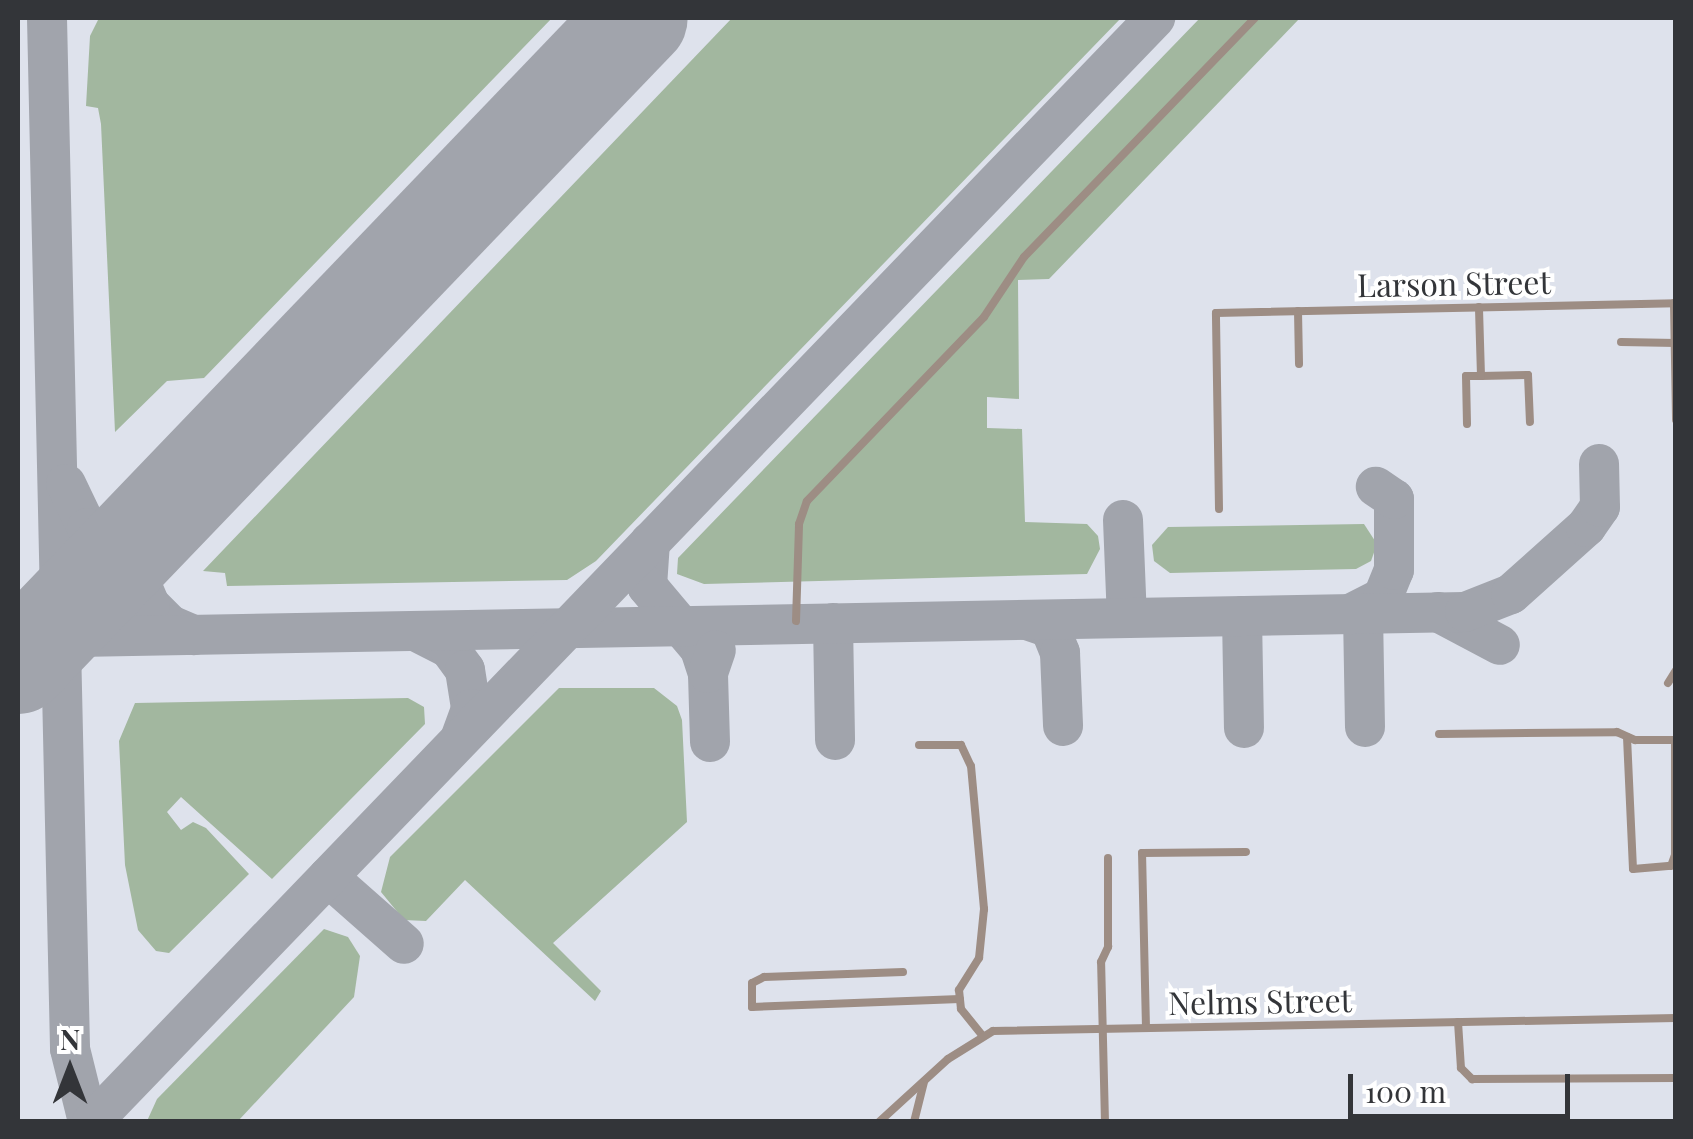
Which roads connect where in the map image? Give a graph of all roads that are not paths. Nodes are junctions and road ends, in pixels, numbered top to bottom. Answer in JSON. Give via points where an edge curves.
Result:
{"nodes":[{"id":1,"x":1255,"y":18,"type":"edge"},
{"id":2,"x":1675,"y":304,"type":"edge"},
{"id":3,"x":1479,"y":307,"type":"junction"},
{"id":4,"x":1298,"y":310,"type":"junction"},
{"id":5,"x":1621,"y":342,"type":"dead end"},
{"id":6,"x":1675,"y":343,"type":"edge"},
{"id":7,"x":1299,"y":364,"type":"dead end"},
{"id":8,"x":1480,"y":376,"type":"junction"},
{"id":9,"x":1676,"y":420,"type":"edge"},
{"id":10,"x":1530,"y":422,"type":"dead end"},
{"id":11,"x":1467,"y":424,"type":"dead end"},
{"id":12,"x":1219,"y":509,"type":"dead end"},
{"id":13,"x":796,"y":621,"type":"dead end"},
{"id":14,"x":1676,"y":670,"type":"edge"},
{"id":15,"x":1668,"y":682,"type":"dead end"},
{"id":16,"x":1439,"y":734,"type":"dead end"},
{"id":17,"x":1627,"y":736,"type":"junction"},
{"id":18,"x":1675,"y":740,"type":"edge"},
{"id":19,"x":919,"y":746,"type":"dead end"},
{"id":20,"x":1246,"y":852,"type":"dead end"},
{"id":21,"x":1108,"y":858,"type":"dead end"},
{"id":22,"x":903,"y":972,"type":"dead end"},
{"id":23,"x":960,"y":999,"type":"junction"},
{"id":24,"x":1676,"y":1018,"type":"edge"},
{"id":25,"x":1458,"y":1022,"type":"junction"},
{"id":26,"x":1146,"y":1028,"type":"junction"},
{"id":27,"x":1103,"y":1029,"type":"junction"},
{"id":28,"x":982,"y":1035,"type":"junction"},
{"id":29,"x":926,"y":1078,"type":"junction"},
{"id":30,"x":1676,"y":1078,"type":"edge"},
{"id":31,"x":879,"y":1122,"type":"edge"},
{"id":32,"x":914,"y":1122,"type":"edge"},
{"id":33,"x":1105,"y":1122,"type":"edge"}],
"edges":[{"from":1,"to":13,"type":"lane","via":[[1024,257],[984,317],[806,501],[797,537]]},
{"from":2,"to":3,"type":"lane","name":"Larson Street"},
{"from":2,"to":6,"type":"lane"},
{"from":3,"to":4,"type":"lane","name":"Larson Street"},
{"from":3,"to":8,"type":"lane"},
{"from":4,"to":7,"type":"lane"},
{"from":4,"to":12,"type":"lane","name":"Larson Street","via":[[1216,312]]},
{"from":5,"to":6,"type":"lane"},
{"from":6,"to":9,"type":"lane"},
{"from":8,"to":10,"type":"lane","via":[[1528,375]]},
{"from":8,"to":11,"type":"lane","via":[[1466,376]]},
{"from":14,"to":15,"type":"lane"},
{"from":16,"to":17,"type":"lane"},
{"from":17,"to":18,"type":"lane"},
{"from":17,"to":18,"type":"lane","via":[[1633,869],[1670,866],[1675,855]]},
{"from":19,"to":23,"type":"lane","via":[[961,746],[971,766],[984,909],[979,958]]},
{"from":20,"to":26,"type":"lane","via":[[1142,853]]},
{"from":21,"to":27,"type":"lane"},
{"from":22,"to":23,"type":"lane","via":[[764,977],[752,982],[752,1007]]},
{"from":23,"to":28,"type":"lane"},
{"from":24,"to":25,"type":"lane","name":"Nelms Street"},
{"from":25,"to":26,"type":"lane","name":"Nelms Street"},
{"from":25,"to":30,"type":"lane","via":[[1462,1068],[1472,1079]]},
{"from":26,"to":27,"type":"lane","name":"Nelms Street"},
{"from":27,"to":28,"type":"lane","name":"Nelms Street"},
{"from":27,"to":33,"type":"lane"},
{"from":28,"to":29,"type":"lane"},
{"from":29,"to":31,"type":"lane"},
{"from":29,"to":32,"type":"lane"}]}
